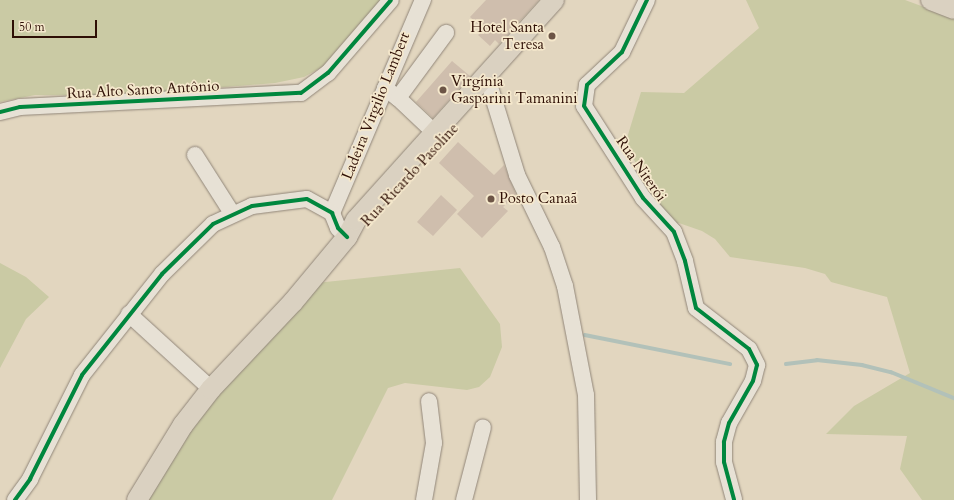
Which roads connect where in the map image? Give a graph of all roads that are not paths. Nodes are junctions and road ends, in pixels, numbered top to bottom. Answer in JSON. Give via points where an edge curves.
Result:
{"nodes":[{"id":1,"x":391,"y":0,"type":"edge"},
{"id":2,"x":423,"y":0,"type":"edge"},
{"id":3,"x":554,"y":0,"type":"edge"},
{"id":4,"x":569,"y":0,"type":"edge"},
{"id":5,"x":647,"y":0,"type":"edge"},
{"id":6,"x":931,"y":0,"type":"edge"},
{"id":7,"x":954,"y":8,"type":"edge"},
{"id":8,"x":446,"y":33,"type":"dead end"},
{"id":9,"x":490,"y":87,"type":"junction"},
{"id":10,"x":385,"y":88,"type":"junction"},
{"id":11,"x":398,"y":98,"type":"junction"},
{"id":12,"x":0,"y":112,"type":"edge"},
{"id":13,"x":435,"y":133,"type":"junction"},
{"id":14,"x":195,"y":155,"type":"dead end"},
{"id":15,"x":232,"y":213,"type":"junction"},
{"id":16,"x":332,"y":213,"type":"junction"},
{"id":17,"x":347,"y":237,"type":"junction"},
{"id":18,"x":129,"y":314,"type":"junction"},
{"id":19,"x":211,"y":389,"type":"junction"},
{"id":20,"x":429,"y":401,"type":"dead end"},
{"id":21,"x":483,"y":427,"type":"dead end"},
{"id":22,"x":15,"y":500,"type":"edge"},
{"id":23,"x":136,"y":500,"type":"edge"},
{"id":24,"x":424,"y":500,"type":"edge"},
{"id":25,"x":464,"y":500,"type":"edge"},
{"id":26,"x":588,"y":500,"type":"edge"},
{"id":27,"x":734,"y":500,"type":"edge"}],
"edges":[{"from":1,"to":12,"type":"street","name":"Rua Alto Santo Antônio","via":[[328,73],[300,93],[20,108]]},
{"from":2,"to":10,"type":"street","name":"Ladeira Virgilio Lambert"},
{"from":3,"to":13,"type":"main road","name":"Rua Ricardo Pasoline"},
{"from":4,"to":9,"type":"main road","name":"Rua Ricardo Pasoline"},
{"from":5,"to":27,"type":"street","name":"Rua Niterói","via":[[622,52],[587,85],[584,106],[644,198],[674,232],[685,261],[696,308],[749,349],[757,365],[753,381],[729,423],[724,442],[724,462]]},
{"from":6,"to":7,"type":"main road"},
{"from":8,"to":11,"type":"street"},
{"from":9,"to":17,"type":"main road","name":"Rua Ricardo Pasoline","via":[[364,227]]},
{"from":9,"to":26,"type":"street","via":[[517,175],[552,247],[565,286],[586,395]]},
{"from":10,"to":11,"type":"street"},
{"from":10,"to":16,"type":"street","name":"Ladeira Virgilio Lambert"},
{"from":11,"to":13,"type":"street"},
{"from":13,"to":17,"type":"main road","name":"Rua Ricardo Pasoline","via":[[356,220]]},
{"from":14,"to":15,"type":"street"},
{"from":15,"to":16,"type":"street","via":[[295,198],[316,201]]},
{"from":15,"to":18,"type":"street","via":[[190,245]]},
{"from":16,"to":17,"type":"street","via":[[338,228]]},
{"from":17,"to":19,"type":"main road","via":[[293,302]]},
{"from":18,"to":19,"type":"street"},
{"from":18,"to":22,"type":"street","via":[[82,375],[30,479]]},
{"from":19,"to":23,"type":"main road"},
{"from":20,"to":24,"type":"street","via":[[434,443]]},
{"from":21,"to":25,"type":"street"}]}
